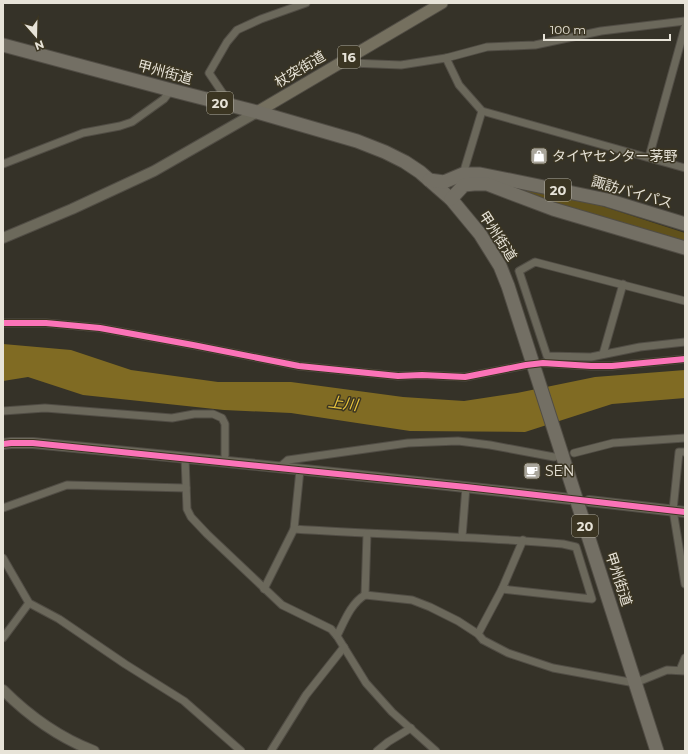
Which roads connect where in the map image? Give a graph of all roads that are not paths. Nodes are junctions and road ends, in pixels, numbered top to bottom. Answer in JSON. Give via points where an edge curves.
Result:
{"nodes":[{"id":1,"x":306,"y":3,"type":"edge"},
{"id":2,"x":442,"y":3,"type":"edge"},
{"id":3,"x":685,"y":21,"type":"edge"},
{"id":4,"x":685,"y":28,"type":"edge"},
{"id":5,"x":3,"y":45,"type":"edge"},
{"id":6,"x":446,"y":58,"type":"junction"},
{"id":7,"x":342,"y":61,"type":"junction"},
{"id":8,"x":171,"y":90,"type":"junction"},
{"id":9,"x":232,"y":106,"type":"junction"},
{"id":10,"x":482,"y":111,"type":"junction"},
{"id":11,"x":257,"y":112,"type":"junction"},
{"id":12,"x":649,"y":157,"type":"junction"},
{"id":13,"x":3,"y":164,"type":"edge"},
{"id":14,"x":685,"y":168,"type":"edge"},
{"id":15,"x":463,"y":174,"type":"junction"},
{"id":16,"x":429,"y":180,"type":"junction"},
{"id":17,"x":451,"y":199,"type":"junction"},
{"id":18,"x":685,"y":224,"type":"edge"},
{"id":19,"x":3,"y":238,"type":"edge"},
{"id":20,"x":685,"y":248,"type":"edge"},
{"id":21,"x":623,"y":284,"type":"junction"},
{"id":22,"x":685,"y":301,"type":"edge"},
{"id":23,"x":3,"y":323,"type":"edge"},
{"id":24,"x":685,"y":342,"type":"edge"},
{"id":25,"x":603,"y":354,"type":"junction"},
{"id":26,"x":685,"y":359,"type":"edge"},
{"id":27,"x":534,"y":365,"type":"junction"},
{"id":28,"x":3,"y":411,"type":"edge"},
{"id":29,"x":685,"y":438,"type":"edge"},
{"id":30,"x":3,"y":444,"type":"edge"},
{"id":31,"x":685,"y":452,"type":"edge"},
{"id":32,"x":574,"y":453,"type":"dead end"},
{"id":33,"x":225,"y":455,"type":"dead end"},
{"id":34,"x":554,"y":457,"type":"dead end"},
{"id":35,"x":185,"y":458,"type":"junction"},
{"id":36,"x":280,"y":468,"type":"junction"},
{"id":37,"x":300,"y":470,"type":"junction"},
{"id":38,"x":466,"y":487,"type":"junction"},
{"id":39,"x":186,"y":488,"type":"junction"},
{"id":40,"x":570,"y":499,"type":"dead end"},
{"id":41,"x":589,"y":501,"type":"dead end"},
{"id":42,"x":3,"y":508,"type":"edge"},
{"id":43,"x":673,"y":510,"type":"junction"},
{"id":44,"x":685,"y":512,"type":"edge"},
{"id":45,"x":294,"y":529,"type":"junction"},
{"id":46,"x":367,"y":534,"type":"junction"},
{"id":47,"x":462,"y":537,"type":"junction"},
{"id":48,"x":523,"y":540,"type":"junction"},
{"id":49,"x":3,"y":558,"type":"edge"},
{"id":50,"x":685,"y":584,"type":"edge"},
{"id":51,"x":502,"y":588,"type":"junction"},
{"id":52,"x":264,"y":589,"type":"junction"},
{"id":53,"x":365,"y":595,"type":"junction"},
{"id":54,"x":29,"y":603,"type":"junction"},
{"id":55,"x":478,"y":634,"type":"junction"},
{"id":56,"x":337,"y":636,"type":"junction"},
{"id":57,"x":3,"y":638,"type":"edge"},
{"id":58,"x":344,"y":646,"type":"junction"},
{"id":59,"x":685,"y":658,"type":"edge"},
{"id":60,"x":683,"y":670,"type":"edge"},
{"id":61,"x":635,"y":682,"type":"junction"},
{"id":62,"x":3,"y":690,"type":"edge"},
{"id":63,"x":410,"y":728,"type":"junction"},
{"id":64,"x":81,"y":749,"type":"edge"},
{"id":65,"x":94,"y":751,"type":"edge"},
{"id":66,"x":240,"y":751,"type":"edge"},
{"id":67,"x":271,"y":751,"type":"edge"},
{"id":68,"x":377,"y":751,"type":"edge"},
{"id":69,"x":436,"y":751,"type":"edge"},
{"id":70,"x":657,"y":751,"type":"edge"}],
"edges":[{"from":1,"to":9,"type":"street","via":[[238,30],[227,42],[209,73]]},
{"from":2,"to":7,"type":"main road","name":"杖突街道","number":"16"},
{"from":3,"to":6,"type":"street","via":[[601,31],[535,45],[487,47]]},
{"from":4,"to":12,"type":"street"},
{"from":5,"to":8,"type":"highway","name":"甲州街道","number":"20"},
{"from":6,"to":7,"type":"street","via":[[402,65]]},
{"from":6,"to":10,"type":"street","via":[[459,85]]},
{"from":7,"to":11,"type":"main road","name":"杖突街道","number":"16"},
{"from":8,"to":9,"type":"highway","name":"甲州街道","number":"20"},
{"from":8,"to":13,"type":"street","via":[[164,99],[132,122],[83,132]]},
{"from":9,"to":11,"type":"highway","name":"甲州街道","number":"20"},
{"from":10,"to":12,"type":"street"},
{"from":10,"to":15,"type":"street"},
{"from":11,"to":16,"type":"highway","name":"甲州街道","number":"20","via":[[357,141],[405,162]]},
{"from":11,"to":19,"type":"street","via":[[154,171]]},
{"from":12,"to":14,"type":"street"},
{"from":15,"to":16,"type":"highway","name":"諏訪バイパス","number":"20","via":[[444,182]]},
{"from":15,"to":18,"type":"highway","name":"諏訪バイパス","number":"20","via":[[480,174],[607,200]]},
{"from":16,"to":17,"type":"highway","name":"甲州街道","number":"20"},
{"from":17,"to":20,"type":"highway","number":"20","via":[[464,186],[487,184],[553,209]]},
{"from":17,"to":27,"type":"highway","name":"甲州街道","number":"20","via":[[480,234],[500,266]]},
{"from":21,"to":22,"type":"street"},
{"from":21,"to":25,"type":"street"},
{"from":21,"to":25,"type":"street","via":[[535,262],[519,271],[547,356],[591,357]]},
{"from":23,"to":27,"type":"street","via":[[46,323],[100,328],[299,366],[398,376],[465,377]]},
{"from":24,"to":25,"type":"street"},
{"from":26,"to":27,"type":"street","via":[[612,366]]},
{"from":27,"to":61,"type":"highway","name":"甲州街道","number":"20"},
{"from":28,"to":33,"type":"street","via":[[44,408],[172,418],[213,414],[222,418],[226,424]]},
{"from":29,"to":32,"type":"street","via":[[613,443]]},
{"from":30,"to":35,"type":"street","via":[[33,443]]},
{"from":31,"to":43,"type":"street","via":[[679,452]]},
{"from":34,"to":36,"type":"street","via":[[490,445],[439,441],[288,460]]},
{"from":35,"to":36,"type":"street"},
{"from":35,"to":39,"type":"street"},
{"from":36,"to":37,"type":"street"},
{"from":37,"to":38,"type":"street"},
{"from":37,"to":45,"type":"street"},
{"from":38,"to":40,"type":"street"},
{"from":38,"to":47,"type":"street"},
{"from":39,"to":42,"type":"street","via":[[67,485]]},
{"from":39,"to":52,"type":"street","via":[[187,508],[192,517]]},
{"from":41,"to":43,"type":"street"},
{"from":43,"to":44,"type":"street"},
{"from":43,"to":50,"type":"street"},
{"from":45,"to":46,"type":"street"},
{"from":45,"to":52,"type":"street"},
{"from":46,"to":47,"type":"street"},
{"from":46,"to":53,"type":"street"},
{"from":47,"to":48,"type":"street"},
{"from":48,"to":51,"type":"street"},
{"from":48,"to":51,"type":"street","via":[[576,547],[592,599]]},
{"from":49,"to":54,"type":"street"},
{"from":51,"to":55,"type":"street"},
{"from":52,"to":56,"type":"street","via":[[282,605],[331,629]]},
{"from":53,"to":55,"type":"street","via":[[412,600],[430,606]]},
{"from":53,"to":56,"type":"street","via":[[352,609]]},
{"from":54,"to":57,"type":"street"},
{"from":54,"to":66,"type":"street","via":[[59,619],[184,701]]},
{"from":55,"to":61,"type":"street","via":[[483,640],[508,653],[553,668]]},
{"from":56,"to":58,"type":"street"},
{"from":58,"to":63,"type":"street","via":[[366,683]]},
{"from":58,"to":67,"type":"street","via":[[306,695]]},
{"from":59,"to":60,"type":"street"},
{"from":60,"to":61,"type":"street","via":[[667,670]]},
{"from":61,"to":70,"type":"highway","name":"甲州街道","number":"20"},
{"from":62,"to":64,"type":"street","via":[[35,718]]},
{"from":63,"to":68,"type":"street"},
{"from":63,"to":69,"type":"street"},
{"from":64,"to":65,"type":"street"}]}
